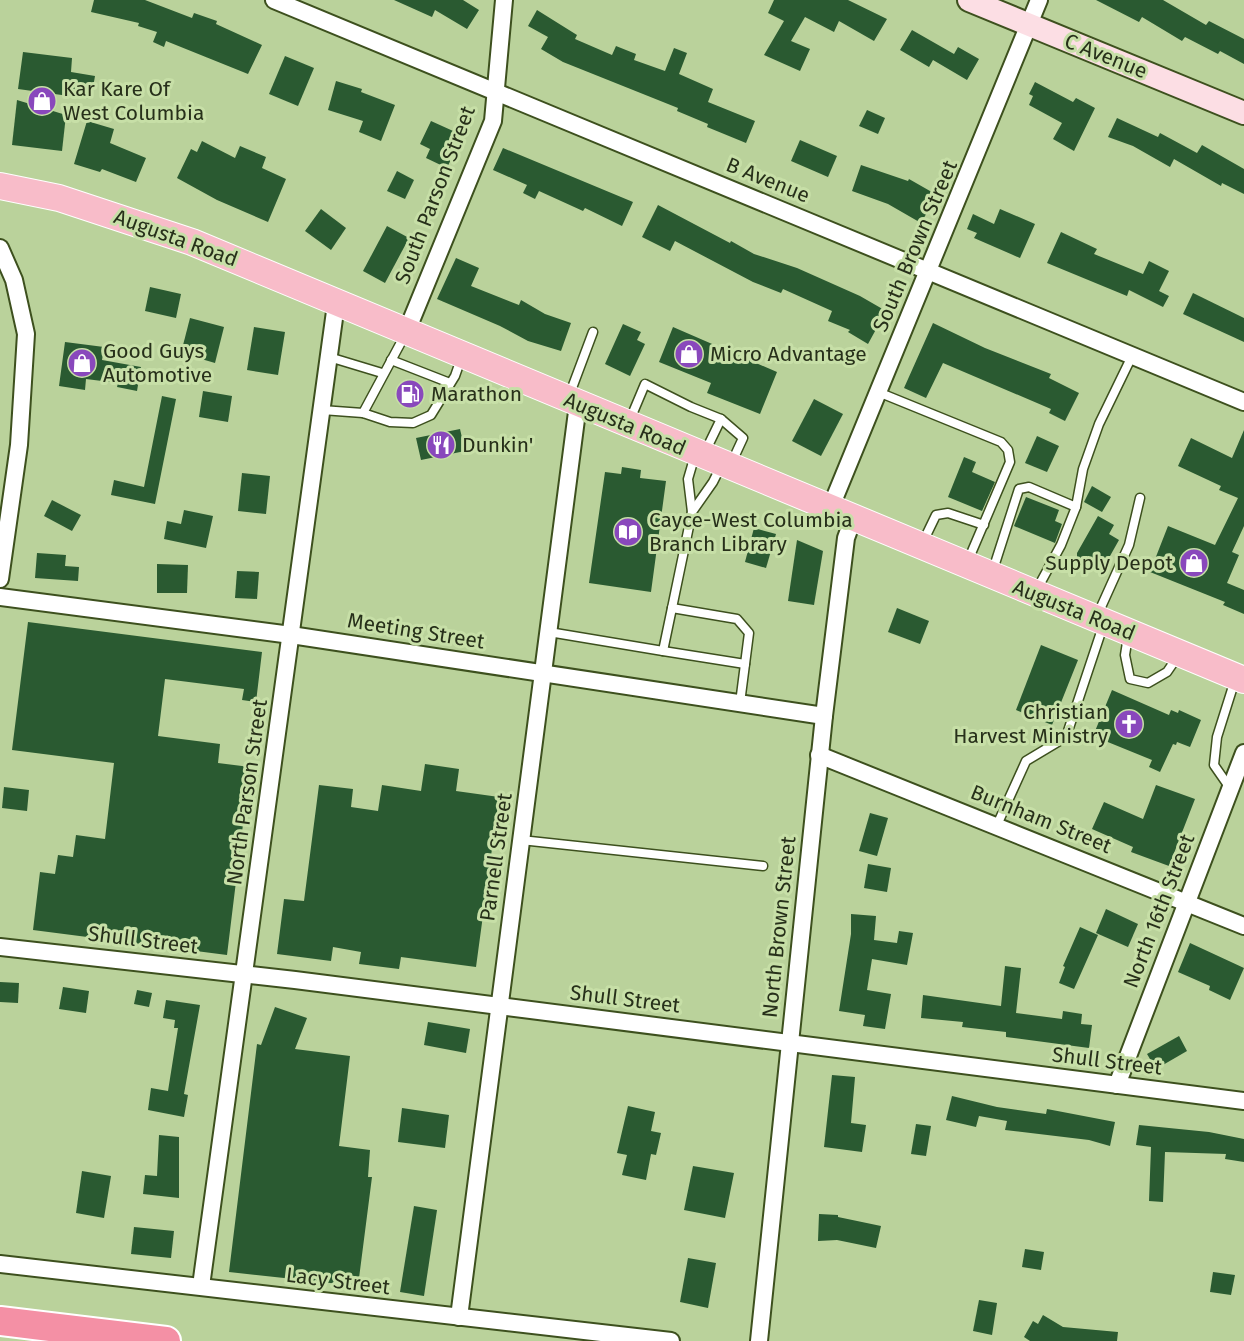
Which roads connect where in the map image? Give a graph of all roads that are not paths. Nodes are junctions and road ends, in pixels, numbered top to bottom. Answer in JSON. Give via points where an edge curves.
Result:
{"nodes":[{"id":1,"x":274,"y":0,"type":"edge"},
{"id":2,"x":504,"y":0,"type":"edge"},
{"id":3,"x":969,"y":0,"type":"edge"},
{"id":4,"x":1039,"y":0,"type":"edge"},
{"id":5,"x":1029,"y":25,"type":"junction"},
{"id":6,"x":495,"y":92,"type":"junction"},
{"id":7,"x":1244,"y":112,"type":"edge"},
{"id":8,"x":0,"y":186,"type":"edge"},
{"id":9,"x":0,"y":248,"type":"edge"},
{"id":10,"x":930,"y":271,"type":"junction"},
{"id":11,"x":336,"y":304,"type":"junction"},
{"id":12,"x":593,"y":332,"type":"dead end"},
{"id":13,"x":406,"y":333,"type":"junction"},
{"id":14,"x":462,"y":356,"type":"junction"},
{"id":15,"x":1132,"y":356,"type":"junction"},
{"id":16,"x":329,"y":357,"type":"junction"},
{"id":17,"x":392,"y":360,"type":"junction"},
{"id":18,"x":382,"y":373,"type":"junction"},
{"id":19,"x":450,"y":384,"type":"junction"},
{"id":20,"x":878,"y":392,"type":"junction"},
{"id":21,"x":573,"y":402,"type":"junction"},
{"id":22,"x":1244,"y":402,"type":"edge"},
{"id":23,"x":322,"y":410,"type":"junction"},
{"id":24,"x":363,"y":413,"type":"junction"},
{"id":25,"x":721,"y":419,"type":"junction"},
{"id":26,"x":627,"y":425,"type":"junction"},
{"id":27,"x":712,"y":460,"type":"junction"},
{"id":28,"x":1140,"y":498,"type":"dead end"},
{"id":29,"x":1076,"y":507,"type":"junction"},
{"id":30,"x":692,"y":512,"type":"junction"},
{"id":31,"x":842,"y":514,"type":"junction"},
{"id":32,"x":984,"y":525,"type":"junction"},
{"id":33,"x":921,"y":547,"type":"junction"},
{"id":34,"x":966,"y":566,"type":"junction"},
{"id":35,"x":990,"y":576,"type":"junction"},
{"id":36,"x":0,"y":579,"type":"edge"},
{"id":37,"x":1034,"y":594,"type":"junction"},
{"id":38,"x":0,"y":597,"type":"edge"},
{"id":39,"x":672,"y":608,"type":"junction"},
{"id":40,"x":1100,"y":621,"type":"junction"},
{"id":41,"x":549,"y":632,"type":"junction"},
{"id":42,"x":1128,"y":632,"type":"junction"},
{"id":43,"x":291,"y":635,"type":"junction"},
{"id":44,"x":663,"y":651,"type":"junction"},
{"id":45,"x":1180,"y":654,"type":"junction"},
{"id":46,"x":745,"y":664,"type":"junction"},
{"id":47,"x":544,"y":673,"type":"junction"},
{"id":48,"x":1240,"y":678,"type":"edge"},
{"id":49,"x":740,"y":703,"type":"junction"},
{"id":50,"x":824,"y":716,"type":"junction"},
{"id":51,"x":1244,"y":753,"type":"edge"},
{"id":52,"x":819,"y":755,"type":"junction"},
{"id":53,"x":1230,"y":789,"type":"junction"},
{"id":54,"x":997,"y":825,"type":"junction"},
{"id":55,"x":521,"y":840,"type":"junction"},
{"id":56,"x":763,"y":866,"type":"dead end"},
{"id":57,"x":1187,"y":903,"type":"junction"},
{"id":58,"x":1244,"y":927,"type":"edge"},
{"id":59,"x":0,"y":947,"type":"edge"},
{"id":60,"x":243,"y":974,"type":"junction"},
{"id":61,"x":499,"y":1006,"type":"junction"},
{"id":62,"x":790,"y":1042,"type":"junction"},
{"id":63,"x":1117,"y":1084,"type":"junction"},
{"id":64,"x":1244,"y":1101,"type":"edge"},
{"id":65,"x":0,"y":1264,"type":"edge"},
{"id":66,"x":201,"y":1286,"type":"junction"},
{"id":67,"x":459,"y":1317,"type":"junction"},
{"id":68,"x":0,"y":1322,"type":"edge"},
{"id":69,"x":166,"y":1341,"type":"edge"},
{"id":70,"x":671,"y":1341,"type":"edge"},
{"id":71,"x":759,"y":1341,"type":"edge"}],
"edges":[{"from":1,"to":6,"type":"street","name":"B Avenue"},
{"from":2,"to":6,"type":"street","name":"South Parson Street"},
{"from":3,"to":5,"type":"street","name":"C Avenue"},
{"from":4,"to":5,"type":"street","name":"South Brown Street"},
{"from":5,"to":7,"type":"street","name":"C Avenue"},
{"from":5,"to":10,"type":"street","name":"South Brown Street"},
{"from":6,"to":10,"type":"street","name":"B Avenue"},
{"from":6,"to":13,"type":"street","name":"South Parson Street","via":[[493,120]]},
{"from":8,"to":11,"type":"main road","name":"Augusta Road","via":[[59,198],[124,218],[192,242]]},
{"from":9,"to":36,"type":"street","via":[[14,280],[26,334],[19,445]]},
{"from":10,"to":15,"type":"street","name":"B Avenue"},
{"from":10,"to":20,"type":"street","name":"South Brown Street"},
{"from":11,"to":13,"type":"main road","name":"Augusta Road"},
{"from":11,"to":16,"type":"street","name":"North Parson Street"},
{"from":12,"to":21,"type":"lane"},
{"from":13,"to":14,"type":"main road","name":"Augusta Road"},
{"from":13,"to":17,"type":"lane"},
{"from":14,"to":19,"type":"lane"},
{"from":14,"to":21,"type":"main road","name":"Augusta Road"},
{"from":15,"to":22,"type":"street","name":"B Avenue"},
{"from":15,"to":29,"type":"lane","via":[[1099,424],[1083,469]]},
{"from":16,"to":18,"type":"lane"},
{"from":16,"to":23,"type":"street","name":"North Parson Street"},
{"from":17,"to":18,"type":"lane"},
{"from":17,"to":19,"type":"lane"},
{"from":18,"to":24,"type":"lane"},
{"from":19,"to":24,"type":"lane","via":[[431,415],[413,423],[390,422]]},
{"from":20,"to":31,"type":"street","name":"South Brown Street"},
{"from":20,"to":32,"type":"lane","via":[[1000,442],[1008,450],[1010,462]]},
{"from":21,"to":26,"type":"main road","name":"Augusta Road"},
{"from":21,"to":41,"type":"street","name":"Parnell Street"},
{"from":23,"to":24,"type":"lane"},
{"from":23,"to":43,"type":"street","name":"North Parson Street"},
{"from":25,"to":26,"type":"lane","via":[[645,384]]},
{"from":25,"to":27,"type":"lane","via":[[710,438]]},
{"from":25,"to":27,"type":"lane","via":[[743,438]]},
{"from":26,"to":27,"type":"main road","name":"Augusta Road"},
{"from":27,"to":30,"type":"lane","via":[[713,482]]},
{"from":27,"to":30,"type":"lane","via":[[688,479]]},
{"from":27,"to":31,"type":"main road","name":"Augusta Road"},
{"from":28,"to":40,"type":"lane","via":[[1129,545]]},
{"from":29,"to":35,"type":"lane","via":[[1029,487],[1019,489]]},
{"from":29,"to":37,"type":"lane","via":[[1061,545]]},
{"from":30,"to":39,"type":"lane"},
{"from":31,"to":33,"type":"main road","name":"Augusta Road"},
{"from":31,"to":50,"type":"street","name":"North Brown Street","via":[[846,538]]},
{"from":32,"to":33,"type":"lane","via":[[948,513],[936,515]]},
{"from":32,"to":34,"type":"lane"},
{"from":33,"to":34,"type":"main road","name":"Augusta Road"},
{"from":34,"to":35,"type":"main road","name":"Augusta Road"},
{"from":35,"to":37,"type":"main road","name":"Augusta Road"},
{"from":37,"to":40,"type":"main road","name":"Augusta Road"},
{"from":38,"to":43,"type":"street","name":"Meeting Street"},
{"from":39,"to":44,"type":"lane"},
{"from":39,"to":46,"type":"lane","via":[[737,619],[749,633]]},
{"from":40,"to":42,"type":"main road","name":"Augusta Road"},
{"from":40,"to":54,"type":"lane","via":[[1066,737],[1026,761]]},
{"from":41,"to":44,"type":"lane"},
{"from":41,"to":47,"type":"street","name":"Parnell Street"},
{"from":42,"to":45,"type":"main road","name":"Augusta Road"},
{"from":42,"to":45,"type":"lane","via":[[1125,655],[1130,679],[1148,683],[1167,672]]},
{"from":43,"to":47,"type":"street","name":"Meeting Street"},
{"from":43,"to":60,"type":"street","name":"North Parson Street"},
{"from":44,"to":46,"type":"lane"},
{"from":45,"to":48,"type":"main road","name":"Augusta Road"},
{"from":46,"to":49,"type":"lane"},
{"from":47,"to":49,"type":"street","name":"Meeting Street"},
{"from":47,"to":55,"type":"street","name":"Parnell Street"},
{"from":48,"to":53,"type":"lane","via":[[1217,737],[1214,765]]},
{"from":49,"to":50,"type":"street","name":"Meeting Street"},
{"from":50,"to":52,"type":"street","name":"North Brown Street"},
{"from":51,"to":53,"type":"street","name":"North 16th Street"},
{"from":52,"to":54,"type":"street","name":"Burnham Street"},
{"from":52,"to":62,"type":"street","name":"North Brown Street"},
{"from":53,"to":57,"type":"street","name":"North 16th Street"},
{"from":54,"to":57,"type":"street","name":"Burnham Street"},
{"from":55,"to":56,"type":"lane"},
{"from":55,"to":61,"type":"street","name":"Parnell Street"},
{"from":57,"to":58,"type":"street","name":"Burnham Street"},
{"from":57,"to":63,"type":"street","name":"North 16th Street"},
{"from":59,"to":60,"type":"street","name":"Shull Street"},
{"from":60,"to":61,"type":"street","name":"Shull Street"},
{"from":60,"to":66,"type":"street","name":"North Parson Street"},
{"from":61,"to":62,"type":"street","name":"Shull Street"},
{"from":61,"to":67,"type":"street","name":"Parnell Street"},
{"from":62,"to":63,"type":"street","name":"Shull Street"},
{"from":62,"to":71,"type":"street","name":"North Brown Street"},
{"from":63,"to":64,"type":"street","name":"Shull Street"},
{"from":65,"to":66,"type":"street","name":"Lacy Street"},
{"from":66,"to":67,"type":"street","name":"Lacy Street"},
{"from":67,"to":70,"type":"street","name":"Lacy Street"},
{"from":68,"to":69,"type":"highway"}]}
